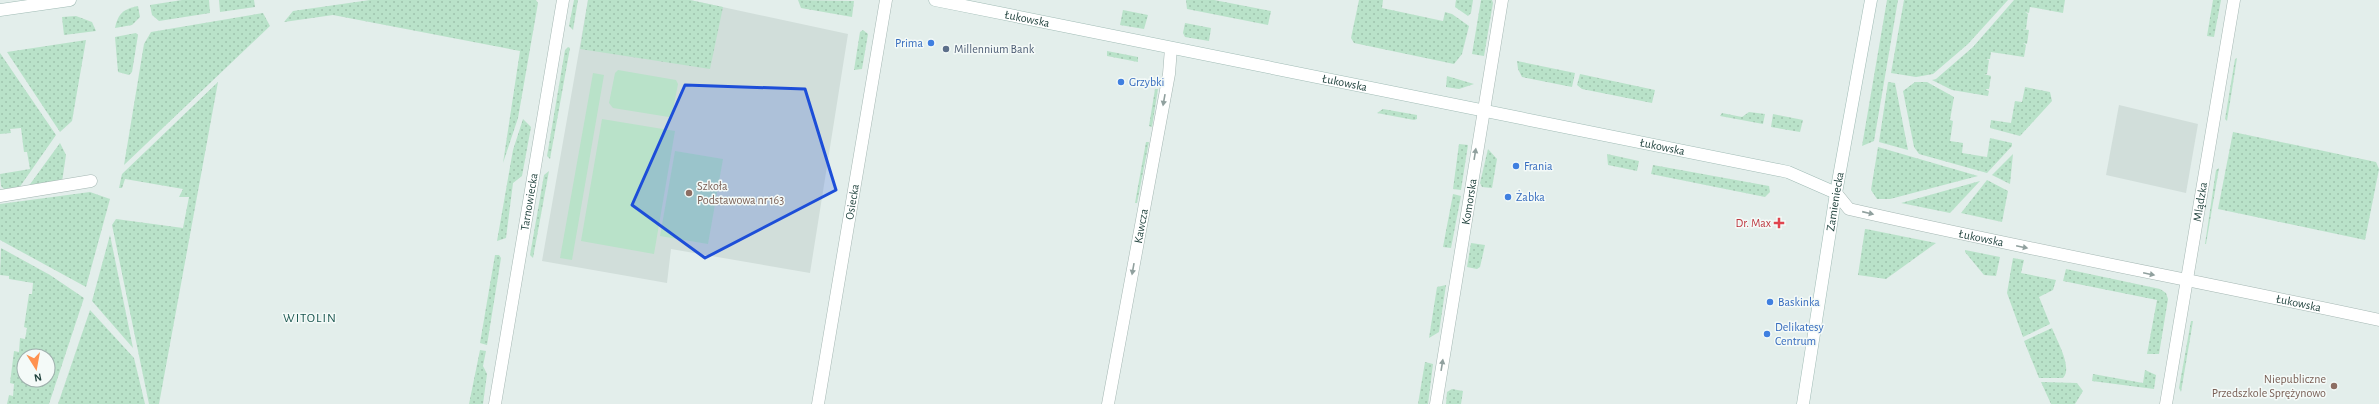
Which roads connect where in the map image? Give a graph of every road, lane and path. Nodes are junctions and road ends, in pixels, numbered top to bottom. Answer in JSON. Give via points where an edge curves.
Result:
{"nodes":[{"id":1,"x":70,"y":0,"type":"edge"},
{"id":2,"x":563,"y":0,"type":"edge"},
{"id":3,"x":886,"y":0,"type":"edge"},
{"id":4,"x":1502,"y":0,"type":"edge"},
{"id":5,"x":1871,"y":0,"type":"edge"},
{"id":6,"x":2234,"y":0,"type":"edge"},
{"id":7,"x":943,"y":1,"type":"edge"},
{"id":8,"x":0,"y":10,"type":"edge"},
{"id":9,"x":1171,"y":48,"type":"junction"},
{"id":10,"x":1482,"y":110,"type":"junction"},
{"id":11,"x":91,"y":181,"type":"dead end"},
{"id":12,"x":1836,"y":193,"type":"junction"},
{"id":13,"x":0,"y":196,"type":"edge"},
{"id":14,"x":2186,"y":279,"type":"junction"},
{"id":15,"x":2379,"y":320,"type":"edge"},
{"id":16,"x":495,"y":404,"type":"edge"},
{"id":17,"x":818,"y":404,"type":"edge"},
{"id":18,"x":1108,"y":404,"type":"edge"},
{"id":19,"x":1436,"y":404,"type":"edge"},
{"id":20,"x":1803,"y":404,"type":"edge"},
{"id":21,"x":2166,"y":404,"type":"edge"}],
"edges":[{"from":1,"to":8,"type":"street"},
{"from":2,"to":16,"type":"street","name":"Tarnowiecka"},
{"from":3,"to":17,"type":"street","name":"Osiecka"},
{"from":4,"to":10,"type":"street","name":"Komorska","via":[[1492,70]]},
{"from":5,"to":12,"type":"street","name":"Zamieniecka"},
{"from":6,"to":14,"type":"street","name":"Mlądzka"},
{"from":7,"to":9,"type":"street","name":"Łukowska"},
{"from":9,"to":10,"type":"street","name":"Łukowska"},
{"from":9,"to":18,"type":"street","name":"Kawcza","one_way":true},
{"from":10,"to":12,"type":"street","name":"Łukowska","via":[[1788,172]]},
{"from":19,"to":10,"type":"street","name":"Komorska","one_way":true},
{"from":11,"to":13,"type":"street"},
{"from":12,"to":14,"type":"street","name":"Łukowska","one_way":true,"via":[[1849,208],[2156,276]]},
{"from":12,"to":20,"type":"street","name":"Zamieniecka"},
{"from":14,"to":15,"type":"street","name":"Łukowska"},
{"from":14,"to":21,"type":"street","name":"Mlądzka"}]}
